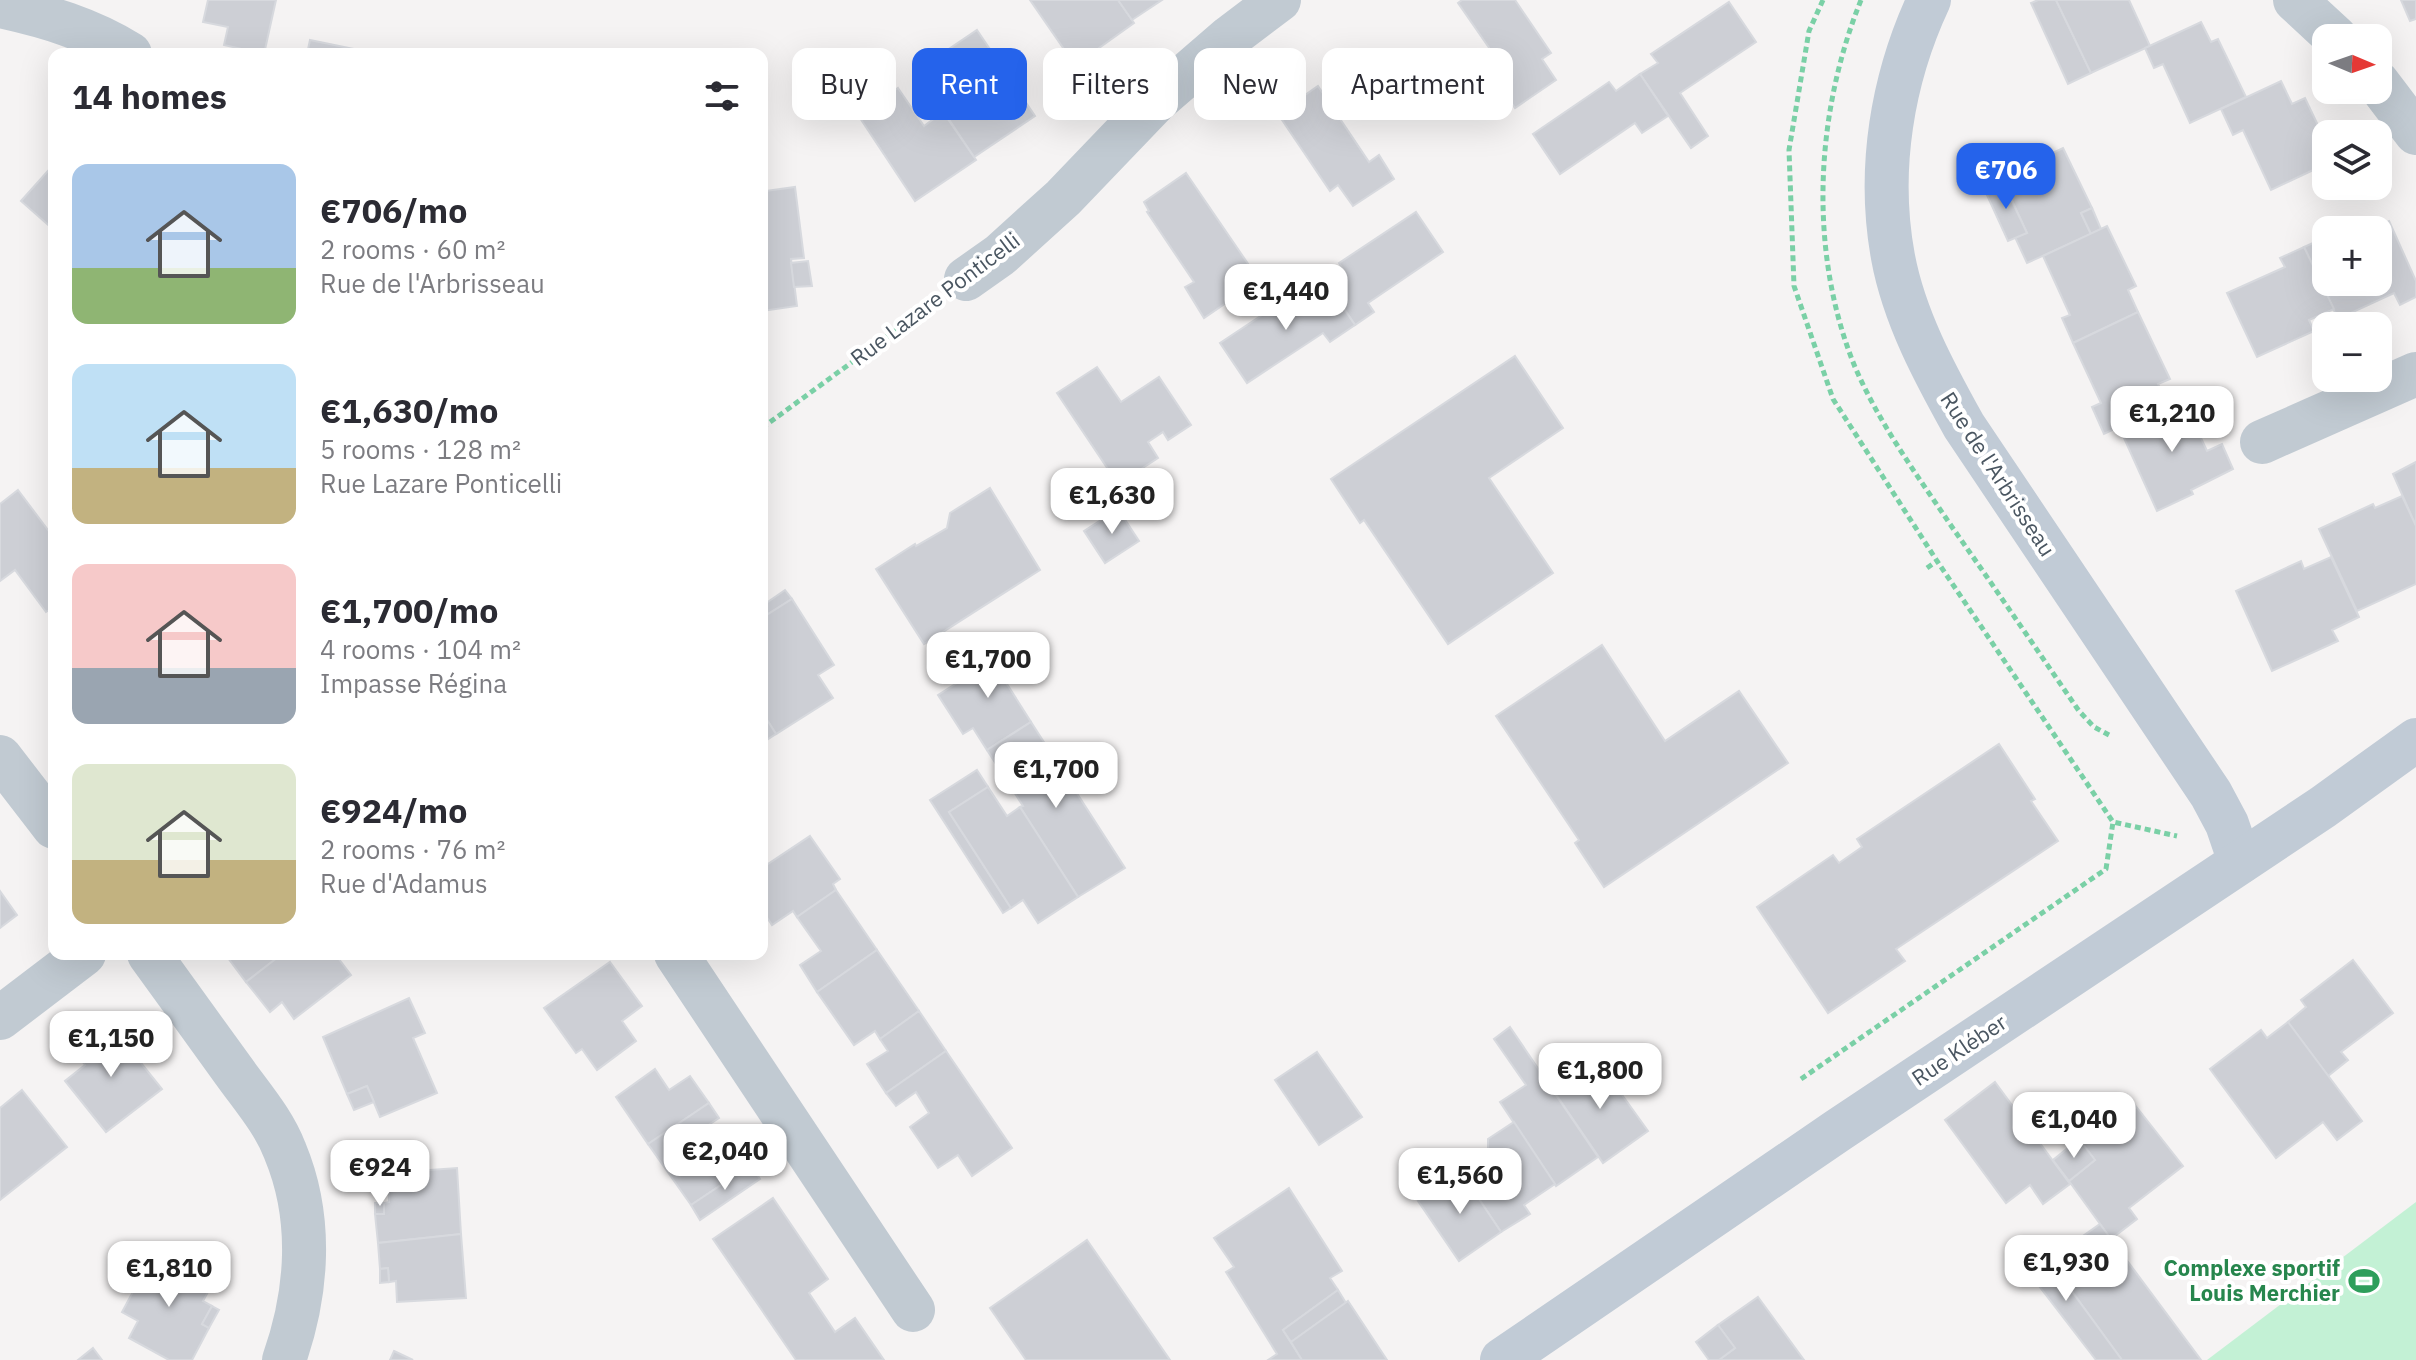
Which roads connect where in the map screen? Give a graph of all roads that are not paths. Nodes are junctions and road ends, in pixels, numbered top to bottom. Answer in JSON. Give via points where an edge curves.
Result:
{"nodes":[{"id":1,"x":1279,"y":0,"type":"edge"},
{"id":2,"x":1929,"y":0,"type":"edge"},
{"id":3,"x":2295,"y":0,"type":"edge"},
{"id":4,"x":0,"y":6,"type":"edge"},
{"id":5,"x":2321,"y":24,"type":"edge"},
{"id":6,"x":120,"y":48,"type":"edge"},
{"id":7,"x":2392,"y":101,"type":"edge"},
{"id":8,"x":2416,"y":133,"type":"edge"},
{"id":9,"x":966,"y":279,"type":"road end"},
{"id":10,"x":2416,"y":374,"type":"edge"},
{"id":11,"x":2262,"y":442,"type":"dead end"},
{"id":12,"x":2416,"y":740,"type":"edge"},
{"id":13,"x":0,"y":757,"type":"edge"},
{"id":14,"x":48,"y":819,"type":"edge"},
{"id":15,"x":2233,"y":843,"type":"junction"},
{"id":16,"x":76,"y":960,"type":"edge"},
{"id":17,"x":153,"y":960,"type":"edge"},
{"id":18,"x":680,"y":960,"type":"edge"},
{"id":19,"x":0,"y":1018,"type":"edge"},
{"id":20,"x":913,"y":1310,"type":"dead end"},
{"id":21,"x":284,"y":1360,"type":"edge"},
{"id":22,"x":1502,"y":1360,"type":"edge"}],
"edges":[{"from":1,"to":9,"type":"street","name":"Rue Lazare Ponticelli","via":[[1156,101],[1063,198]]},
{"from":2,"to":15,"type":"street","name":"Rue de l'Arbrisseau","via":[[1899,86],[1889,136],[1893,258],[1912,319],[1964,426],[2196,769]]},
{"from":3,"to":5,"type":"street"},
{"from":4,"to":6,"type":"street","via":[[36,14]]},
{"from":7,"to":8,"type":"street"},
{"from":10,"to":11,"type":"street"},
{"from":12,"to":15,"type":"street","name":"Rue Kléber"},
{"from":13,"to":14,"type":"street"},
{"from":15,"to":22,"type":"street","name":"Rue Kléber","via":[[1837,1131]]},
{"from":16,"to":19,"type":"street"},
{"from":17,"to":21,"type":"street","via":[[266,1116],[296,1181],[305,1259],[302,1298]]},
{"from":18,"to":20,"type":"street"}]}
